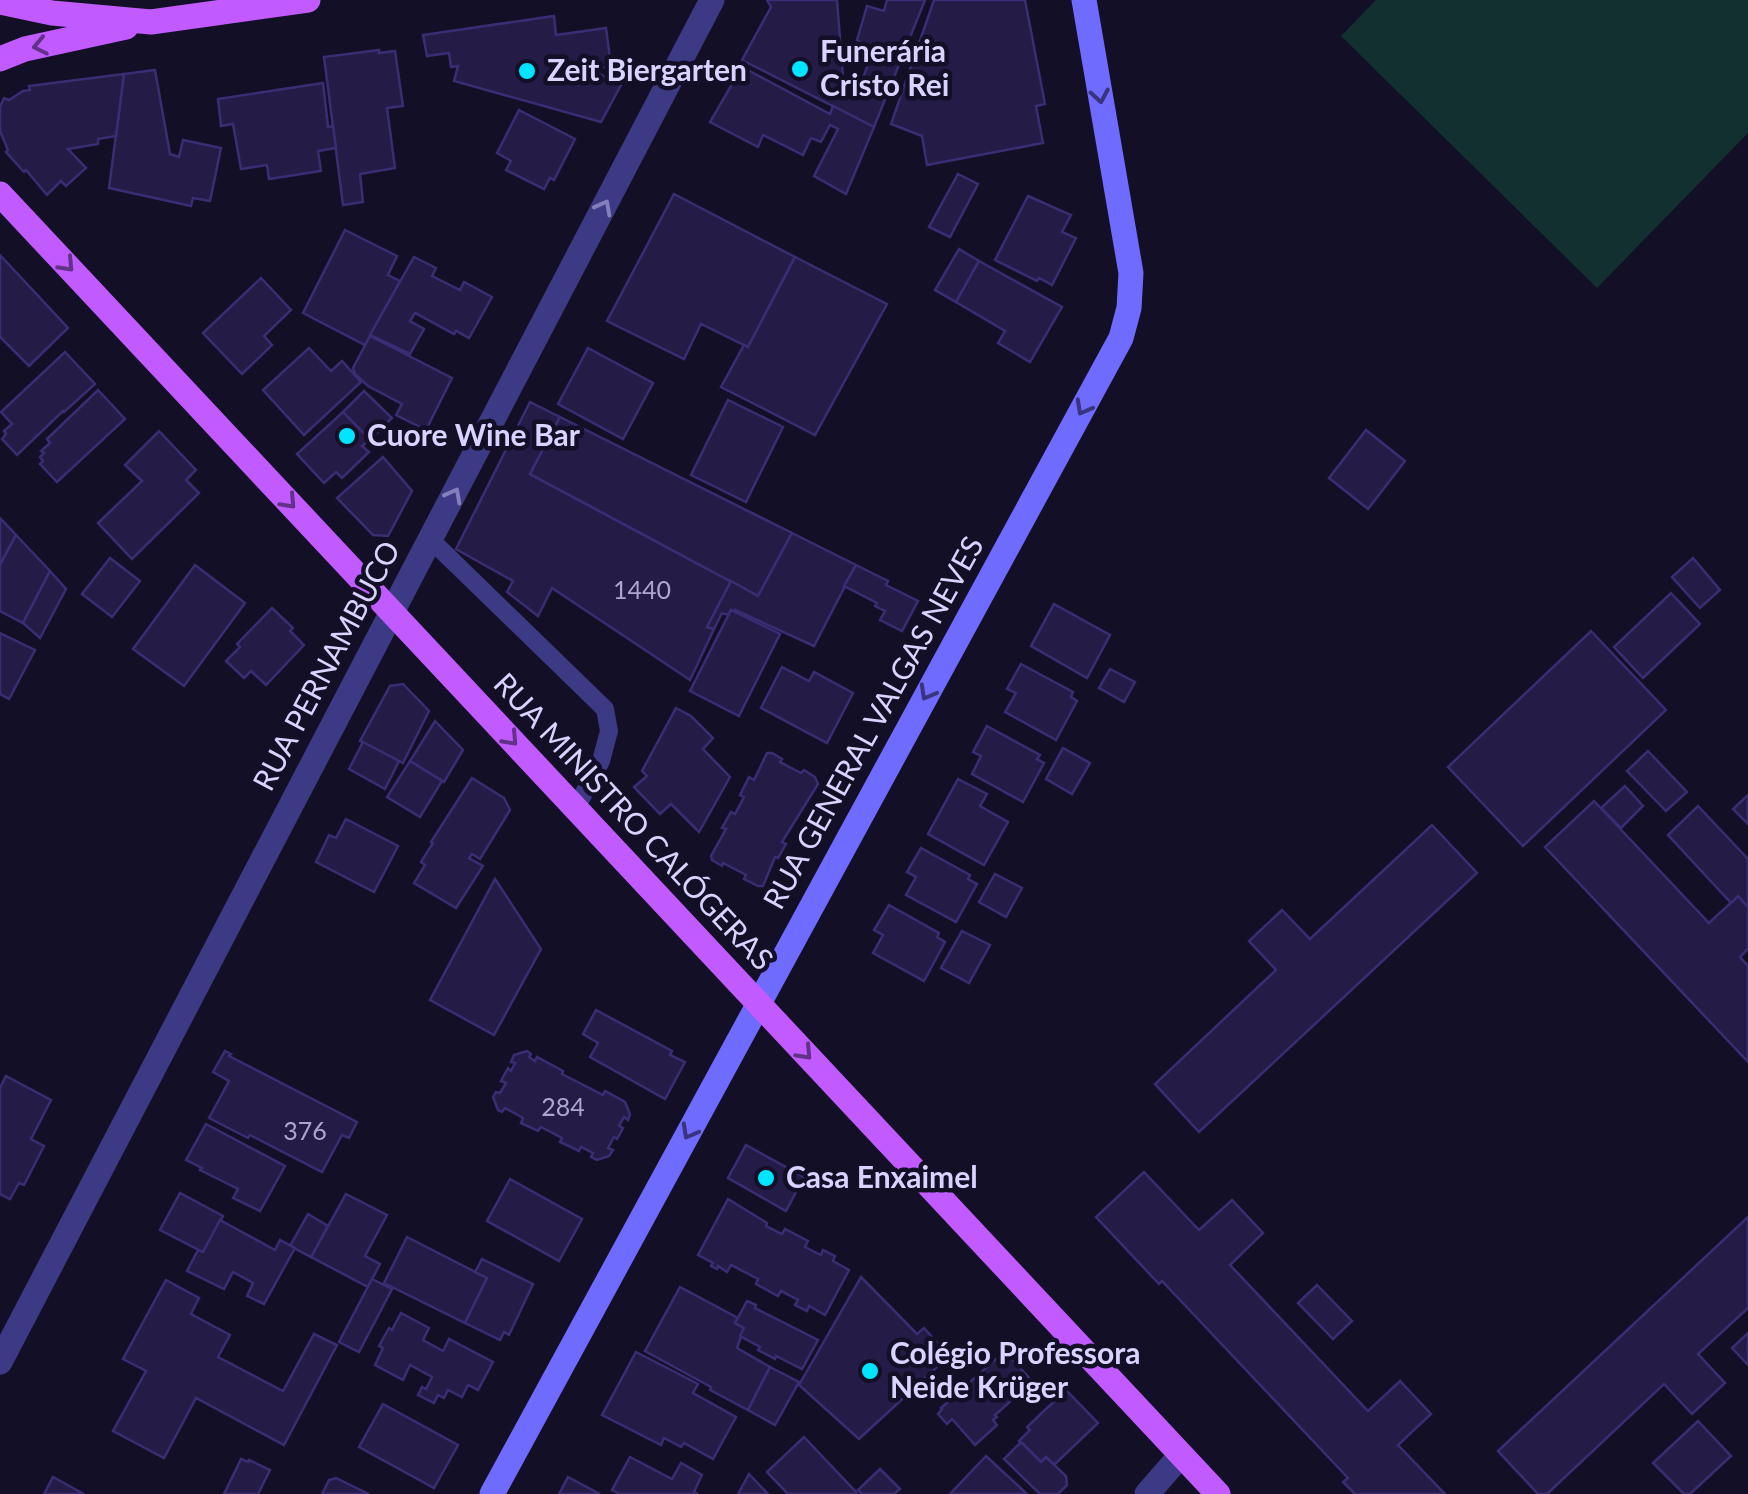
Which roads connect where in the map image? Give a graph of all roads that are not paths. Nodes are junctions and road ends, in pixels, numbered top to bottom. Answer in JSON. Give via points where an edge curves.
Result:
{"nodes":[{"id":1,"x":308,"y":0,"type":"edge"},
{"id":2,"x":712,"y":0,"type":"edge"},
{"id":3,"x":1084,"y":0,"type":"edge"},
{"id":4,"x":0,"y":2,"type":"edge"},
{"id":5,"x":151,"y":22,"type":"junction"},
{"id":6,"x":0,"y":59,"type":"edge"},
{"id":7,"x":0,"y":194,"type":"edge"},
{"id":8,"x":430,"y":539,"type":"junction"},
{"id":9,"x":392,"y":612,"type":"junction"},
{"id":10,"x":576,"y":808,"type":"junction"},
{"id":11,"x":758,"y":1003,"type":"junction"},
{"id":12,"x":0,"y":1362,"type":"edge"},
{"id":13,"x":1182,"y":1455,"type":"junction"},
{"id":14,"x":492,"y":1494,"type":"edge"},
{"id":15,"x":1148,"y":1494,"type":"edge"},
{"id":16,"x":1218,"y":1494,"type":"edge"}],
"edges":[{"from":1,"to":5,"type":"main road"},
{"from":8,"to":2,"type":"street","name":"RUA PERNAMBUCO","one_way":true},
{"from":3,"to":11,"type":"main road","name":"RUA GENERAL VALGAS NEVES","one_way":true,"via":[[1131,273],[1120,338]]},
{"from":4,"to":5,"type":"main road"},
{"from":5,"to":6,"type":"main road","one_way":true},
{"from":7,"to":9,"type":"main road","name":"RUA MINISTRO CALÓGERAS","one_way":true},
{"from":8,"to":9,"type":"street","name":"RUA PERNAMBUCO"},
{"from":8,"to":10,"type":"lane","via":[[605,709],[609,731],[601,761]]},
{"from":9,"to":10,"type":"main road","name":"RUA MINISTRO CALÓGERAS","one_way":true},
{"from":9,"to":12,"type":"street","name":"RUA PERNAMBUCO"},
{"from":10,"to":11,"type":"main road","name":"RUA MINISTRO CALÓGERAS"},
{"from":11,"to":13,"type":"main road","name":"RUA MINISTRO CALÓGERAS","one_way":true},
{"from":11,"to":14,"type":"main road","name":"RUA GENERAL VALGAS NEVES","one_way":true},
{"from":13,"to":15,"type":"street"},
{"from":13,"to":16,"type":"main road","name":"RUA MINISTRO CALÓGERAS"}]}
